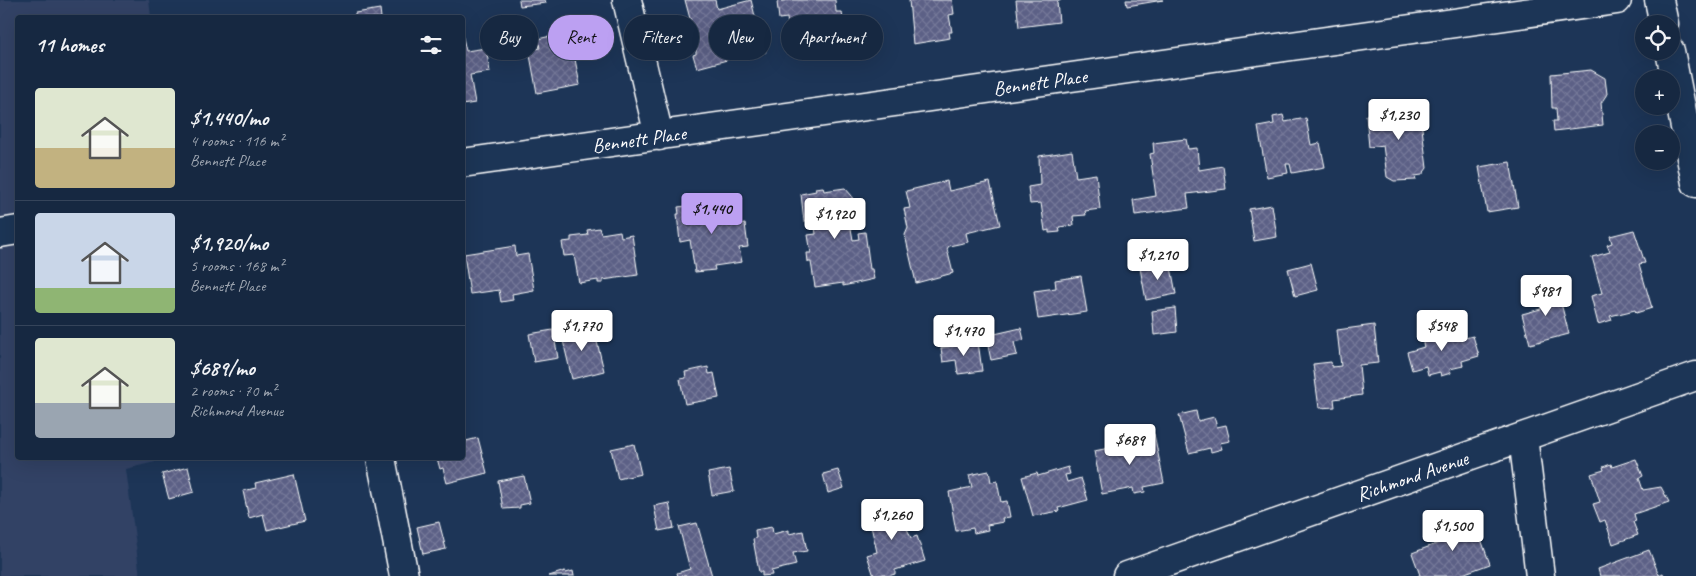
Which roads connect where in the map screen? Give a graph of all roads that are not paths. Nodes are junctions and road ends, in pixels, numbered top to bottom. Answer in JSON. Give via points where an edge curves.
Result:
{"nodes":[{"id":1,"x":627,"y":0,"type":"edge"},
{"id":2,"x":1617,"y":0,"type":"edge"},
{"id":3,"x":1659,"y":0,"type":"edge"},
{"id":4,"x":1662,"y":15,"type":"edge"},
{"id":5,"x":1672,"y":60,"type":"edge"},
{"id":6,"x":659,"y":136,"type":"junction"},
{"id":7,"x":465,"y":163,"type":"edge"},
{"id":8,"x":1696,"y":184,"type":"edge"},
{"id":9,"x":15,"y":230,"type":"edge"},
{"id":10,"x":0,"y":233,"type":"edge"},
{"id":11,"x":1696,"y":376,"type":"edge"},
{"id":12,"x":1523,"y":437,"type":"junction"},
{"id":13,"x":381,"y":460,"type":"edge"},
{"id":14,"x":404,"y":576,"type":"edge"},
{"id":15,"x":1127,"y":576,"type":"edge"},
{"id":16,"x":1540,"y":576,"type":"edge"}],
"edges":[{"from":1,"to":6,"type":"street"},
{"from":2,"to":6,"type":"street","name":"Bennett Place"},
{"from":3,"to":4,"type":"street"},
{"from":5,"to":8,"type":"street"},
{"from":6,"to":7,"type":"street","name":"Bennett Place"},
{"from":9,"to":10,"type":"street"},
{"from":11,"to":12,"type":"street","name":"Richmond Avenue"},
{"from":12,"to":15,"type":"street","name":"Richmond Avenue"},
{"from":12,"to":16,"type":"street"},
{"from":13,"to":14,"type":"street"}]}
